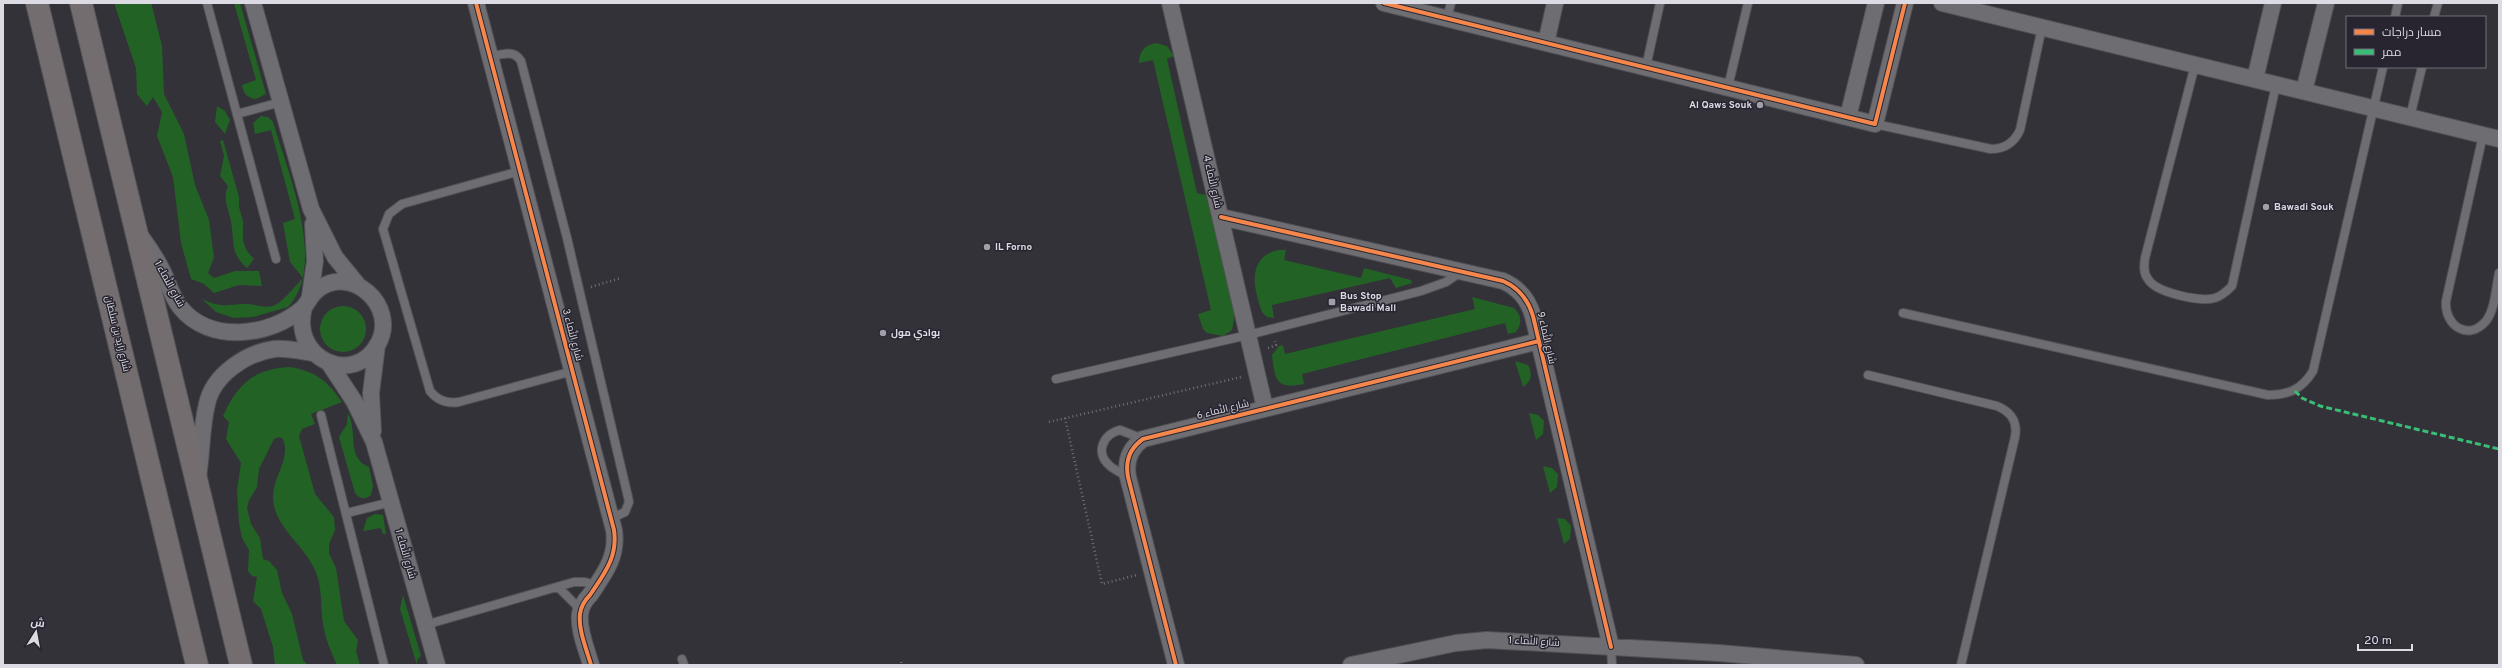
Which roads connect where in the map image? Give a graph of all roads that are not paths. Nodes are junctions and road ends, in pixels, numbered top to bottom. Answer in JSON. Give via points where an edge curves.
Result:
{"nodes":[{"id":1,"x":37,"y":3,"type":"edge"},
{"id":2,"x":81,"y":3,"type":"edge"},
{"id":3,"x":207,"y":3,"type":"edge"},
{"id":4,"x":253,"y":3,"type":"edge"},
{"id":5,"x":476,"y":3,"type":"edge"},
{"id":6,"x":1170,"y":3,"type":"edge"},
{"id":7,"x":1384,"y":3,"type":"edge"},
{"id":8,"x":1555,"y":3,"type":"edge"},
{"id":9,"x":1660,"y":3,"type":"edge"},
{"id":10,"x":1748,"y":3,"type":"edge"},
{"id":11,"x":1876,"y":3,"type":"edge"},
{"id":12,"x":1905,"y":3,"type":"edge"},
{"id":13,"x":1942,"y":3,"type":"edge"},
{"id":14,"x":2273,"y":3,"type":"edge"},
{"id":15,"x":2326,"y":3,"type":"edge"},
{"id":16,"x":2398,"y":3,"type":"edge"},
{"id":17,"x":2438,"y":3,"type":"edge"},
{"id":18,"x":1449,"y":11,"type":"edge"},
{"id":19,"x":2395,"y":16,"type":"edge"},
{"id":20,"x":2434,"y":16,"type":"edge"},
{"id":21,"x":2042,"y":28,"type":"junction"},
{"id":22,"x":1546,"y":43,"type":"junction"},
{"id":23,"x":490,"y":57,"type":"junction"},
{"id":24,"x":2195,"y":65,"type":"junction"},
{"id":25,"x":1646,"y":67,"type":"junction"},
{"id":26,"x":2383,"y":68,"type":"edge"},
{"id":27,"x":2422,"y":68,"type":"edge"},
{"id":28,"x":2255,"y":79,"type":"junction"},
{"id":29,"x":2276,"y":84,"type":"junction"},
{"id":30,"x":1728,"y":87,"type":"junction"},
{"id":31,"x":2304,"y":91,"type":"junction"},
{"id":32,"x":281,"y":102,"type":"junction"},
{"id":33,"x":2373,"y":108,"type":"junction"},
{"id":34,"x":237,"y":114,"type":"junction"},
{"id":35,"x":1848,"y":117,"type":"junction"},
{"id":36,"x":2410,"y":117,"type":"junction"},
{"id":37,"x":1875,"y":124,"type":"junction"},
{"id":38,"x":2484,"y":135,"type":"junction"},
{"id":39,"x":2499,"y":139,"type":"edge"},
{"id":40,"x":520,"y":171,"type":"junction"},
{"id":41,"x":311,"y":209,"type":"junction"},
{"id":42,"x":1221,"y":217,"type":"junction"},
{"id":43,"x":135,"y":227,"type":"junction"},
{"id":44,"x":276,"y":259,"type":"dead end"},
{"id":45,"x":1462,"y":272,"type":"junction"},
{"id":46,"x":2499,"y":273,"type":"edge"},
{"id":47,"x":357,"y":284,"type":"junction"},
{"id":48,"x":307,"y":302,"type":"junction"},
{"id":49,"x":1903,"y":313,"type":"dead end"},
{"id":50,"x":1248,"y":335,"type":"junction"},
{"id":51,"x":1539,"y":341,"type":"junction"},
{"id":52,"x":377,"y":345,"type":"junction"},
{"id":53,"x":313,"y":353,"type":"junction"},
{"id":54,"x":329,"y":362,"type":"junction"},
{"id":55,"x":573,"y":371,"type":"junction"},
{"id":56,"x":1868,"y":375,"type":"dead end"},
{"id":57,"x":1056,"y":380,"type":"dead end"},
{"id":58,"x":1264,"y":408,"type":"junction"},
{"id":59,"x":321,"y":415,"type":"dead end"},
{"id":60,"x":1143,"y":439,"type":"junction"},
{"id":61,"x":374,"y":442,"type":"junction"},
{"id":62,"x":1128,"y":477,"type":"junction"},
{"id":63,"x":197,"y":482,"type":"junction"},
{"id":64,"x":391,"y":502,"type":"junction"},
{"id":65,"x":347,"y":513,"type":"junction"},
{"id":66,"x":612,"y":518,"type":"junction"},
{"id":67,"x":596,"y":585,"type":"junction"},
{"id":68,"x":558,"y":587,"type":"junction"},
{"id":69,"x":581,"y":610,"type":"junction"},
{"id":70,"x":425,"y":625,"type":"junction"},
{"id":71,"x":1611,"y":647,"type":"junction"},
{"id":72,"x":1718,"y":659,"type":"edge"},
{"id":73,"x":1745,"y":660,"type":"edge"},
{"id":74,"x":1357,"y":664,"type":"edge"},
{"id":75,"x":197,"y":665,"type":"edge"},
{"id":76,"x":241,"y":665,"type":"edge"},
{"id":77,"x":384,"y":665,"type":"edge"},
{"id":78,"x":437,"y":665,"type":"edge"},
{"id":79,"x":591,"y":665,"type":"edge"},
{"id":80,"x":1176,"y":665,"type":"edge"},
{"id":81,"x":1612,"y":665,"type":"edge"},
{"id":82,"x":1856,"y":665,"type":"edge"},
{"id":83,"x":1961,"y":665,"type":"edge"}],
"edges":[{"from":1,"to":75,"type":"highway","name":"شارع زايد بن سلطان"},
{"from":2,"to":43,"type":"highway"},
{"from":3,"to":34,"type":"lane"},
{"from":4,"to":32,"type":"street"},
{"from":5,"to":23,"type":"street","name":"شارع النَّماء 3"},
{"from":6,"to":42,"type":"street","name":"شارع النَّماء 4"},
{"from":7,"to":18,"type":"street"},
{"from":8,"to":22,"type":"street"},
{"from":9,"to":25,"type":"lane"},
{"from":10,"to":30,"type":"lane"},
{"from":11,"to":35,"type":"street"},
{"from":12,"to":37,"type":"street"},
{"from":13,"to":21,"type":"street"},
{"from":14,"to":28,"type":"street"},
{"from":15,"to":31,"type":"street"},
{"from":16,"to":19,"type":"lane"},
{"from":17,"to":20,"type":"lane"},
{"from":18,"to":22,"type":"street"},
{"from":21,"to":24,"type":"street"},
{"from":21,"to":37,"type":"lane","via":[[2020,130],[2017,137],[2005,146],[1991,149]]},
{"from":22,"to":25,"type":"street"},
{"from":23,"to":40,"type":"street","name":"شارع النَّماء 3"},
{"from":23,"to":66,"type":"lane","via":[[510,52],[521,62],[629,502],[625,512]]},
{"from":24,"to":28,"type":"street"},
{"from":24,"to":29,"type":"lane","via":[[2145,258],[2147,278],[2153,286],[2162,291],[2205,299],[2225,293],[2232,286]]},
{"from":25,"to":30,"type":"street"},
{"from":26,"to":33,"type":"lane"},
{"from":27,"to":36,"type":"lane"},
{"from":28,"to":29,"type":"street"},
{"from":29,"to":31,"type":"street"},
{"from":30,"to":35,"type":"street"},
{"from":31,"to":33,"type":"street"},
{"from":32,"to":34,"type":"lane"},
{"from":32,"to":41,"type":"street"},
{"from":33,"to":36,"type":"street"},
{"from":33,"to":49,"type":"lane","via":[[2313,371],[2306,383],[2295,391],[2282,395],[2268,395]]},
{"from":34,"to":44,"type":"lane"},
{"from":35,"to":37,"type":"street"},
{"from":36,"to":38,"type":"street"},
{"from":38,"to":39,"type":"street"},
{"from":38,"to":46,"type":"lane","via":[[2446,301],[2450,321],[2458,328],[2468,330],[2479,327],[2486,320]]},
{"from":40,"to":55,"type":"street","name":"شارع النَّماء 3"},
{"from":40,"to":55,"type":"lane","via":[[395,208],[387,218],[384,229],[391,261],[430,391],[439,400],[459,402]]},
{"from":41,"to":47,"type":"street","via":[[335,257]]},
{"from":41,"to":48,"type":"street","via":[[315,261]]},
{"from":42,"to":45,"type":"street","name":"شارع النَّماء 9"},
{"from":42,"to":50,"type":"street","name":"شارع النَّماء 4"},
{"from":43,"to":48,"type":"street","name":"شارع النَّماء 1","via":[[164,274],[180,307],[214,330],[254,331],[271,327]]},
{"from":43,"to":63,"type":"highway"},
{"from":45,"to":50,"type":"lane","via":[[1446,282],[1421,291]]},
{"from":45,"to":51,"type":"street","name":"شارع النَّماء 9","via":[[1503,281],[1520,291],[1530,307]]},
{"from":47,"to":48,"type":"street","via":[[332,283],[320,288]]},
{"from":47,"to":52,"type":"street","via":[[376,299],[381,310],[383,322]]},
{"from":48,"to":53,"type":"street","via":[[300,319],[301,332]]},
{"from":50,"to":57,"type":"lane"},
{"from":50,"to":58,"type":"street","name":"شارع النَّماء 4"},
{"from":51,"to":58,"type":"street","name":"شارع النَّماء 6"},
{"from":51,"to":71,"type":"street","name":"شارع النَّماء 9"},
{"from":52,"to":54,"type":"street","via":[[362,360],[351,364]]},
{"from":52,"to":61,"type":"street","name":"شارع النَّماء 1","via":[[371,393]]},
{"from":53,"to":54,"type":"street"},
{"from":53,"to":63,"type":"street","via":[[273,349],[249,356],[217,382],[207,402]]},
{"from":54,"to":61,"type":"street","name":"شارع النَّماء 1","via":[[354,401]]},
{"from":55,"to":66,"type":"street","name":"شارع النَّماء 3"},
{"from":56,"to":83,"type":"lane","via":[[1997,406],[2011,414],[2015,421],[2016,437]]},
{"from":58,"to":60,"type":"street","name":"شارع النَّماء 6"},
{"from":59,"to":65,"type":"lane"},
{"from":60,"to":62,"type":"street","via":[[1129,455]]},
{"from":60,"to":62,"type":"lane","via":[[1120,430],[1109,435],[1102,444],[1102,456],[1105,461]]},
{"from":61,"to":64,"type":"street","name":"شارع النَّماء 1"},
{"from":62,"to":80,"type":"street"},
{"from":63,"to":76,"type":"highway"},
{"from":64,"to":65,"type":"lane"},
{"from":64,"to":70,"type":"street","name":"شارع النَّماء 1"},
{"from":65,"to":77,"type":"lane"},
{"from":66,"to":67,"type":"street","name":"شارع النَّماء 3","via":[[616,541],[614,552],[611,562]]},
{"from":67,"to":68,"type":"lane","via":[[579,582]]},
{"from":67,"to":69,"type":"street","name":"شارع النَّماء 3"},
{"from":68,"to":69,"type":"lane"},
{"from":68,"to":70,"type":"lane"},
{"from":69,"to":79,"type":"street","via":[[580,620]]},
{"from":70,"to":78,"type":"street","name":"شارع النَّماء 1"},
{"from":71,"to":72,"type":"street","name":"شارع النَّماء 1"},
{"from":71,"to":74,"type":"street","name":"شارع النَّماء 1","via":[[1503,640],[1472,641]]},
{"from":71,"to":81,"type":"lane"},
{"from":72,"to":73,"type":"street","name":"شارع النَّماء 1"},
{"from":73,"to":82,"type":"street","name":"شارع النَّماء 1"}]}
